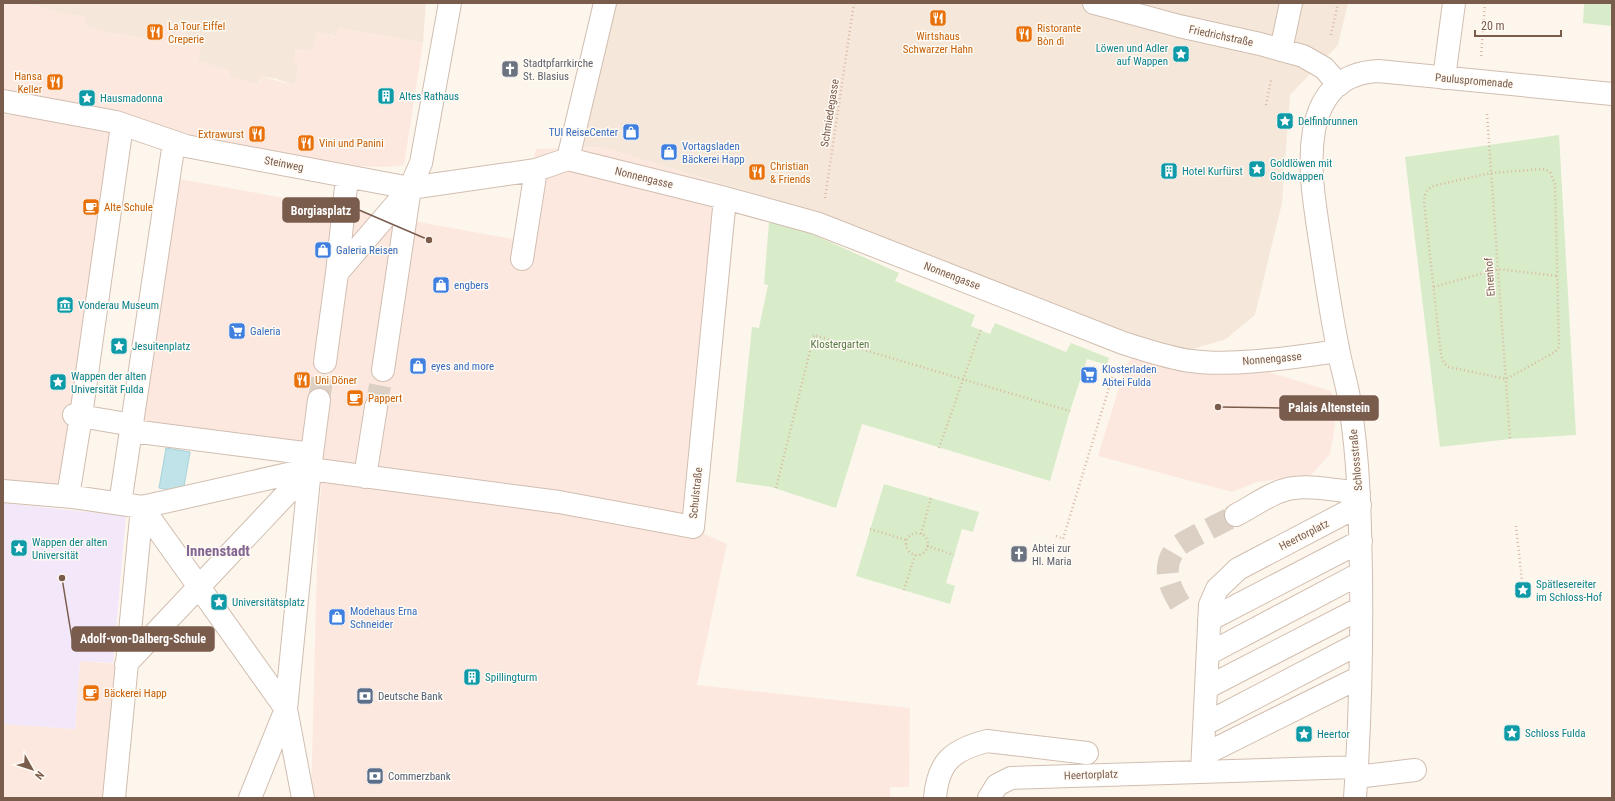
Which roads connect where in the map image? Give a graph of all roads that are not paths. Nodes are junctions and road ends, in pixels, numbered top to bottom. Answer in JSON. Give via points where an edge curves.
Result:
{"nodes":[{"id":1,"x":450,"y":3,"type":"edge"},
{"id":2,"x":605,"y":3,"type":"edge"},
{"id":3,"x":1094,"y":3,"type":"edge"},
{"id":4,"x":1291,"y":3,"type":"edge"},
{"id":5,"x":1454,"y":3,"type":"edge"},
{"id":6,"x":1281,"y":50,"type":"junction"},
{"id":7,"x":1444,"y":78,"type":"junction"},
{"id":8,"x":1339,"y":85,"type":"junction"},
{"id":9,"x":1612,"y":94,"type":"edge"},
{"id":10,"x":3,"y":100,"type":"edge"},
{"id":11,"x":122,"y":125,"type":"junction"},
{"id":12,"x":174,"y":142,"type":"junction"},
{"id":13,"x":568,"y":159,"type":"junction"},
{"id":14,"x":536,"y":170,"type":"junction"},
{"id":15,"x":347,"y":176,"type":"junction"},
{"id":16,"x":410,"y":188,"type":"junction"},
{"id":17,"x":725,"y":198,"type":"junction"},
{"id":18,"x":522,"y":259,"type":"dead end"},
{"id":19,"x":337,"y":273,"type":"junction"},
{"id":20,"x":1338,"y":351,"type":"junction"},
{"id":21,"x":325,"y":362,"type":"tunnel mouth"},
{"id":22,"x":383,"y":370,"type":"tunnel mouth"},
{"id":23,"x":319,"y":400,"type":"tunnel mouth"},
{"id":24,"x":376,"y":407,"type":"tunnel mouth"},
{"id":25,"x":78,"y":416,"type":"junction"},
{"id":26,"x":133,"y":428,"type":"junction"},
{"id":27,"x":311,"y":462,"type":"junction"},
{"id":28,"x":375,"y":478,"type":"junction"},
{"id":29,"x":3,"y":491,"type":"edge"},
{"id":30,"x":68,"y":496,"type":"junction"},
{"id":31,"x":1359,"y":499,"type":"junction"},
{"id":32,"x":120,"y":504,"type":"junction"},
{"id":33,"x":142,"y":507,"type":"junction"},
{"id":34,"x":1236,"y":516,"type":"tunnel mouth"},
{"id":35,"x":1361,"y":541,"type":"junction"},
{"id":36,"x":1361,"y":573,"type":"junction"},
{"id":37,"x":198,"y":587,"type":"junction"},
{"id":38,"x":1361,"y":608,"type":"junction"},
{"id":39,"x":1210,"y":620,"type":"junction"},
{"id":40,"x":1360,"y":643,"type":"junction"},
{"id":41,"x":1208,"y":654,"type":"junction"},
{"id":42,"x":126,"y":664,"type":"junction"},
{"id":43,"x":1360,"y":677,"type":"junction"},
{"id":44,"x":1206,"y":688,"type":"junction"},
{"id":45,"x":286,"y":709,"type":"junction"},
{"id":46,"x":1205,"y":724,"type":"junction"},
{"id":47,"x":1087,"y":753,"type":"dead end"},
{"id":48,"x":1203,"y":763,"type":"junction"},
{"id":49,"x":1415,"y":770,"type":"dead end"},
{"id":50,"x":1356,"y":781,"type":"edge"},
{"id":51,"x":114,"y":798,"type":"edge"},
{"id":52,"x":250,"y":798,"type":"edge"},
{"id":53,"x":303,"y":798,"type":"edge"},
{"id":54,"x":935,"y":798,"type":"edge"},
{"id":55,"x":989,"y":798,"type":"edge"}],
"edges":[{"from":1,"to":16,"type":"street","via":[[421,163]]},
{"from":2,"to":13,"type":"street"},
{"from":3,"to":6,"type":"street","name":"Friedrichstraße"},
{"from":4,"to":6,"type":"street"},
{"from":5,"to":7,"type":"street"},
{"from":6,"to":8,"type":"street","name":"Friedrichstraße","via":[[1303,56],[1324,68]]},
{"from":7,"to":8,"type":"street","name":"Pauluspromenade","via":[[1378,71],[1350,76]]},
{"from":7,"to":9,"type":"street","name":"Pauluspromenade"},
{"from":8,"to":20,"type":"street","name":"Schlossstraße","via":[[1320,109],[1314,130],[1310,178]]},
{"from":10,"to":11,"type":"street","name":"Steinweg"},
{"from":11,"to":12,"type":"street","name":"Steinweg"},
{"from":11,"to":25,"type":"street"},
{"from":12,"to":15,"type":"street","name":"Steinweg"},
{"from":12,"to":26,"type":"street"},
{"from":13,"to":14,"type":"street","name":"Steinweg"},
{"from":13,"to":17,"type":"street","name":"Nonnengasse"},
{"from":14,"to":16,"type":"street","name":"Steinweg"},
{"from":14,"to":18,"type":"street"},
{"from":15,"to":16,"type":"street","name":"Steinweg"},
{"from":15,"to":19,"type":"street"},
{"from":16,"to":19,"type":"street"},
{"from":16,"to":22,"type":"street","via":[[396,333]]},
{"from":17,"to":20,"type":"street","name":"Nonnengasse","via":[[816,224],[1159,355],[1220,363]]},
{"from":17,"to":28,"type":"street","name":"Schulstraße","via":[[693,527],[530,498]]},
{"from":19,"to":21,"type":"street"},
{"from":20,"to":31,"type":"street","name":"Schlossstraße","via":[[1350,404]]},
{"from":23,"to":27,"type":"street"},
{"from":24,"to":28,"type":"street"},
{"from":25,"to":26,"type":"street"},
{"from":25,"to":30,"type":"street"},
{"from":26,"to":27,"type":"street"},
{"from":26,"to":32,"type":"street"},
{"from":27,"to":28,"type":"street"},
{"from":27,"to":33,"type":"street"},
{"from":27,"to":37,"type":"street"},
{"from":27,"to":45,"type":"street"},
{"from":29,"to":30,"type":"street"},
{"from":30,"to":32,"type":"street"},
{"from":31,"to":34,"type":"street","via":[[1315,488],[1294,488],[1279,492]]},
{"from":31,"to":35,"type":"street","name":"Schlossstraße"},
{"from":31,"to":39,"type":"street","name":"Heertorplatz","via":[[1238,569],[1217,589],[1210,605]]},
{"from":32,"to":33,"type":"street"},
{"from":33,"to":37,"type":"street"},
{"from":33,"to":42,"type":"street"},
{"from":35,"to":36,"type":"street","name":"Schlossstraße"},
{"from":35,"to":39,"type":"street"},
{"from":36,"to":38,"type":"street","name":"Schlossstraße"},
{"from":36,"to":41,"type":"street"},
{"from":37,"to":42,"type":"street"},
{"from":37,"to":45,"type":"street"},
{"from":38,"to":40,"type":"street","name":"Schlossstraße"},
{"from":38,"to":44,"type":"street"},
{"from":39,"to":41,"type":"street","name":"Heertorplatz"},
{"from":40,"to":43,"type":"street","name":"Schlossstraße"},
{"from":40,"to":46,"type":"street"},
{"from":41,"to":44,"type":"street","name":"Heertorplatz"},
{"from":42,"to":51,"type":"street"},
{"from":43,"to":48,"type":"street","name":"Heertorplatz"},
{"from":43,"to":50,"type":"street","name":"Schlossstraße"},
{"from":44,"to":46,"type":"street","name":"Heertorplatz"},
{"from":45,"to":52,"type":"street"},
{"from":45,"to":53,"type":"street"},
{"from":46,"to":48,"type":"street","name":"Heertorplatz"},
{"from":47,"to":54,"type":"street","via":[[986,741],[974,744],[956,752],[944,763],[936,782]]},
{"from":48,"to":50,"type":"street","name":"Heertorplatz"},
{"from":48,"to":55,"type":"street","name":"Heertorplatz","via":[[1011,778],[997,785]]},
{"from":49,"to":50,"type":"street","name":"Heertorplatz"}]}
